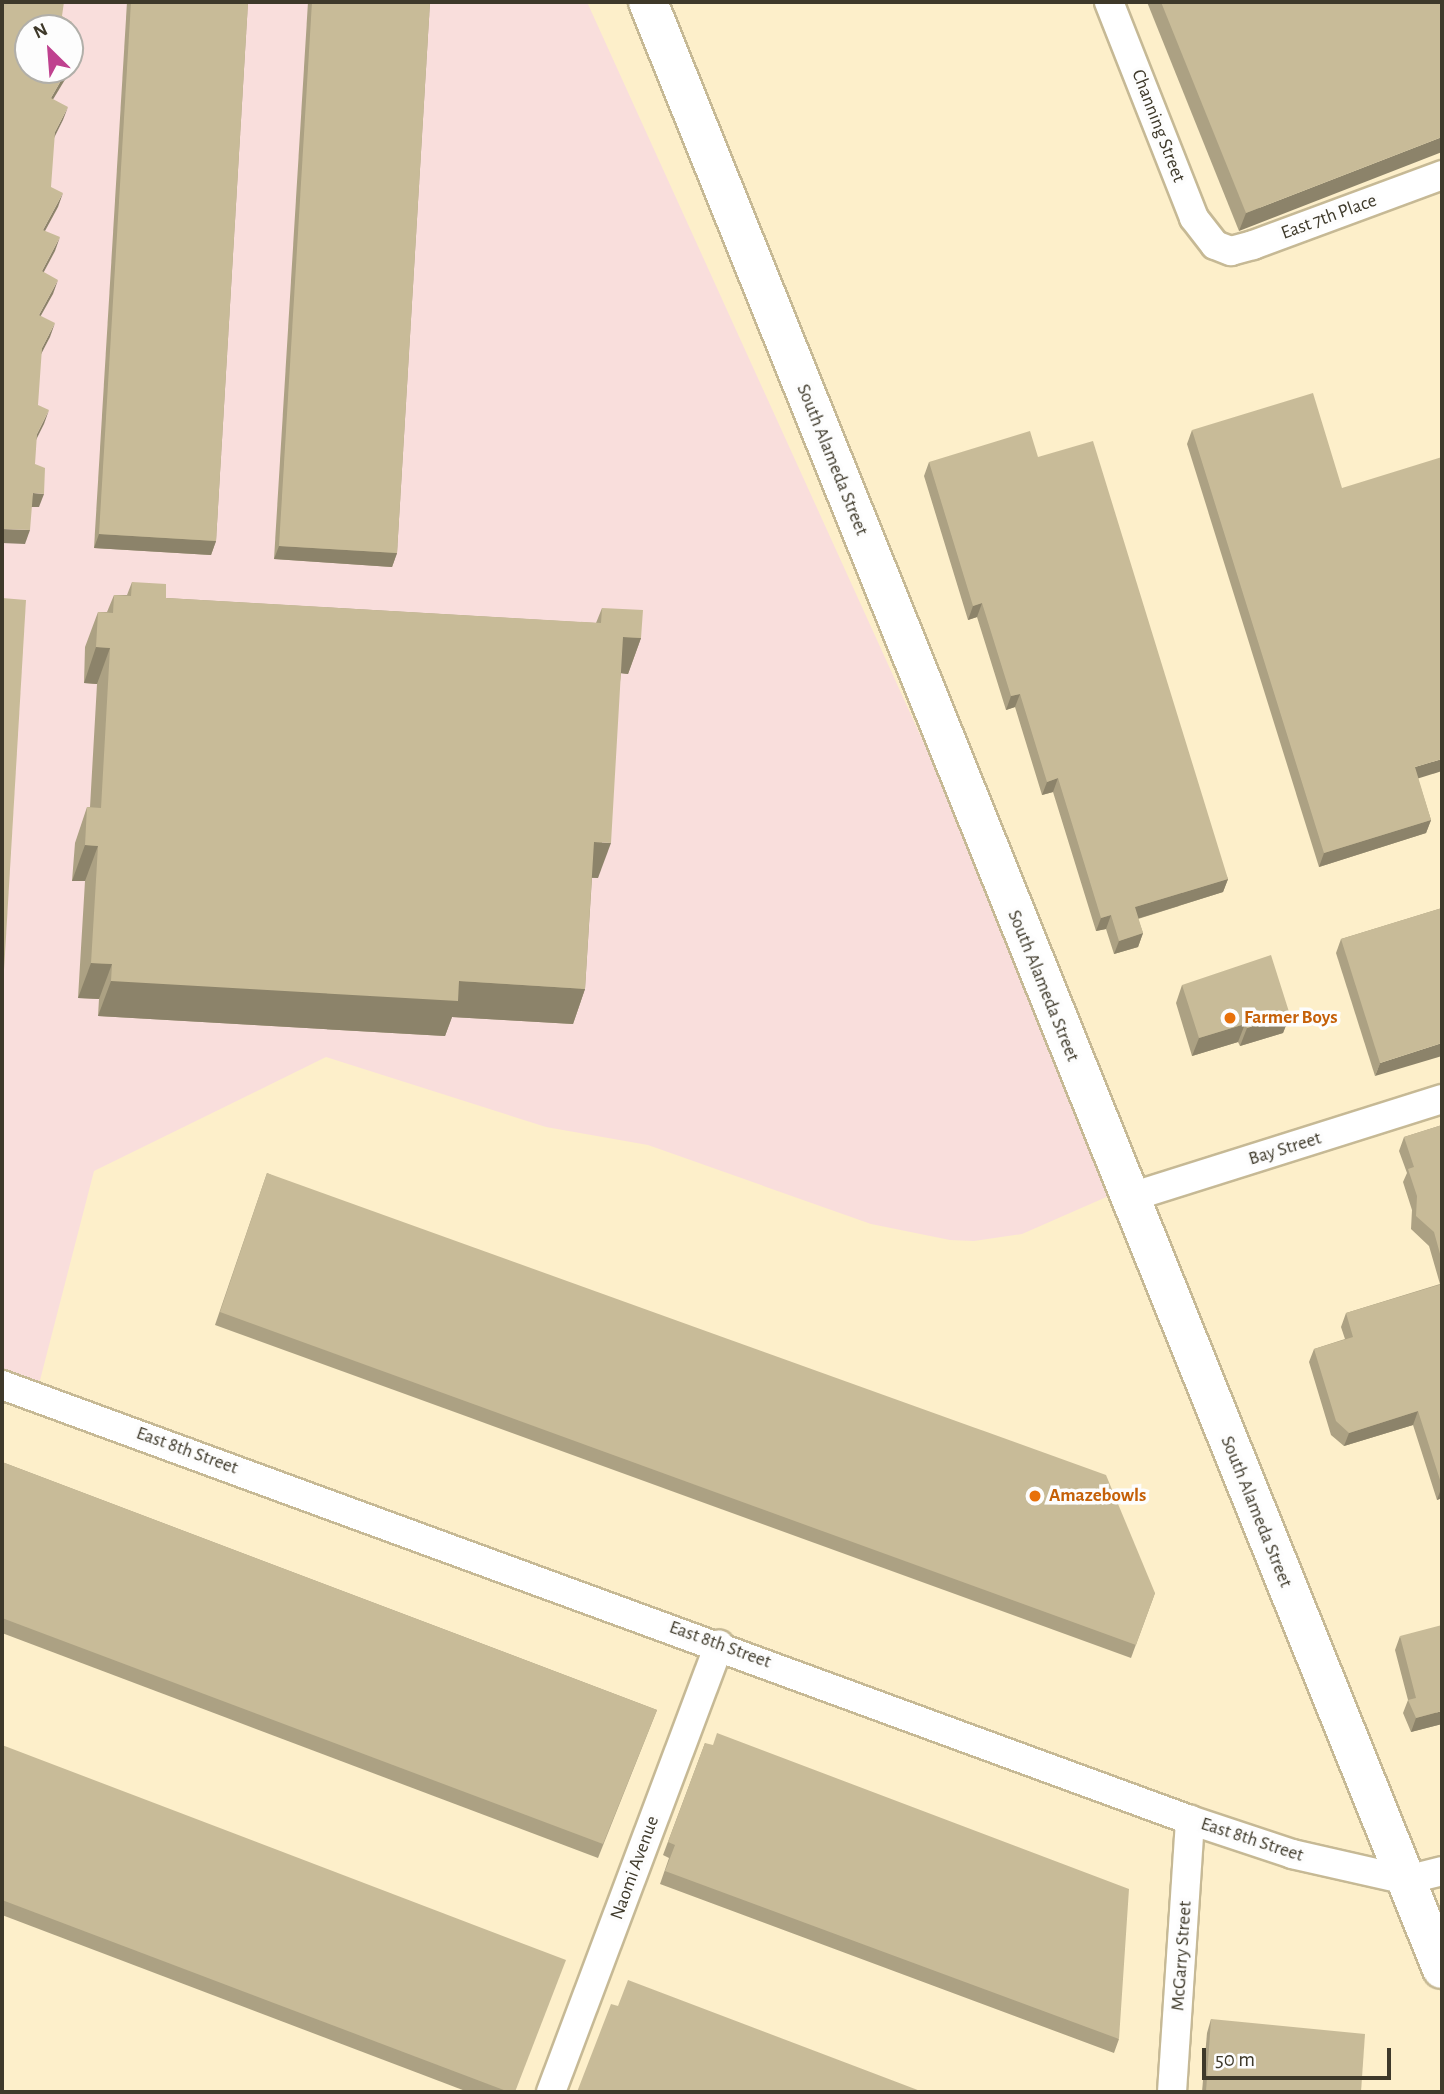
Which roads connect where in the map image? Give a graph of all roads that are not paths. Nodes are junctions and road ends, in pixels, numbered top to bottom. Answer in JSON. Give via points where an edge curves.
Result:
{"nodes":[{"id":1,"x":648,"y":2,"type":"edge"},
{"id":2,"x":1109,"y":2,"type":"edge"},
{"id":3,"x":1442,"y":175,"type":"edge"},
{"id":4,"x":1215,"y":245,"type":"joint"},
{"id":5,"x":1442,"y":1100,"type":"edge"},
{"id":6,"x":1128,"y":1198,"type":"junction"},
{"id":7,"x":2,"y":1385,"type":"edge"},
{"id":8,"x":719,"y":1644,"type":"junction"},
{"id":9,"x":1191,"y":1820,"type":"junction"},
{"id":10,"x":1442,"y":1871,"type":"edge"},
{"id":11,"x":1406,"y":1880,"type":"junction"},
{"id":12,"x":1442,"y":1969,"type":"edge"},
{"id":13,"x":551,"y":2092,"type":"edge"},
{"id":14,"x":1172,"y":2092,"type":"edge"}],
"edges":[{"from":1,"to":6,"type":"main road","name":"South Alameda Street"},
{"from":2,"to":4,"type":"street","name":"Channing Street","via":[[1194,218]]},
{"from":3,"to":4,"type":"street","name":"East 7th Place","via":[[1253,245],[1231,251]]},
{"from":5,"to":6,"type":"street","name":"Bay Street"},
{"from":6,"to":11,"type":"main road","name":"South Alameda Street"},
{"from":7,"to":8,"type":"street","name":"East 8th Street"},
{"from":8,"to":9,"type":"street","name":"East 8th Street"},
{"from":8,"to":13,"type":"street","name":"Naomi Avenue"},
{"from":9,"to":11,"type":"street","name":"East 8th Street","via":[[1292,1854]]},
{"from":9,"to":14,"type":"street","name":"McGarry Street"},
{"from":10,"to":11,"type":"street","name":"East 8th Street"},
{"from":11,"to":12,"type":"main road","name":"South Alameda Street"}]}
